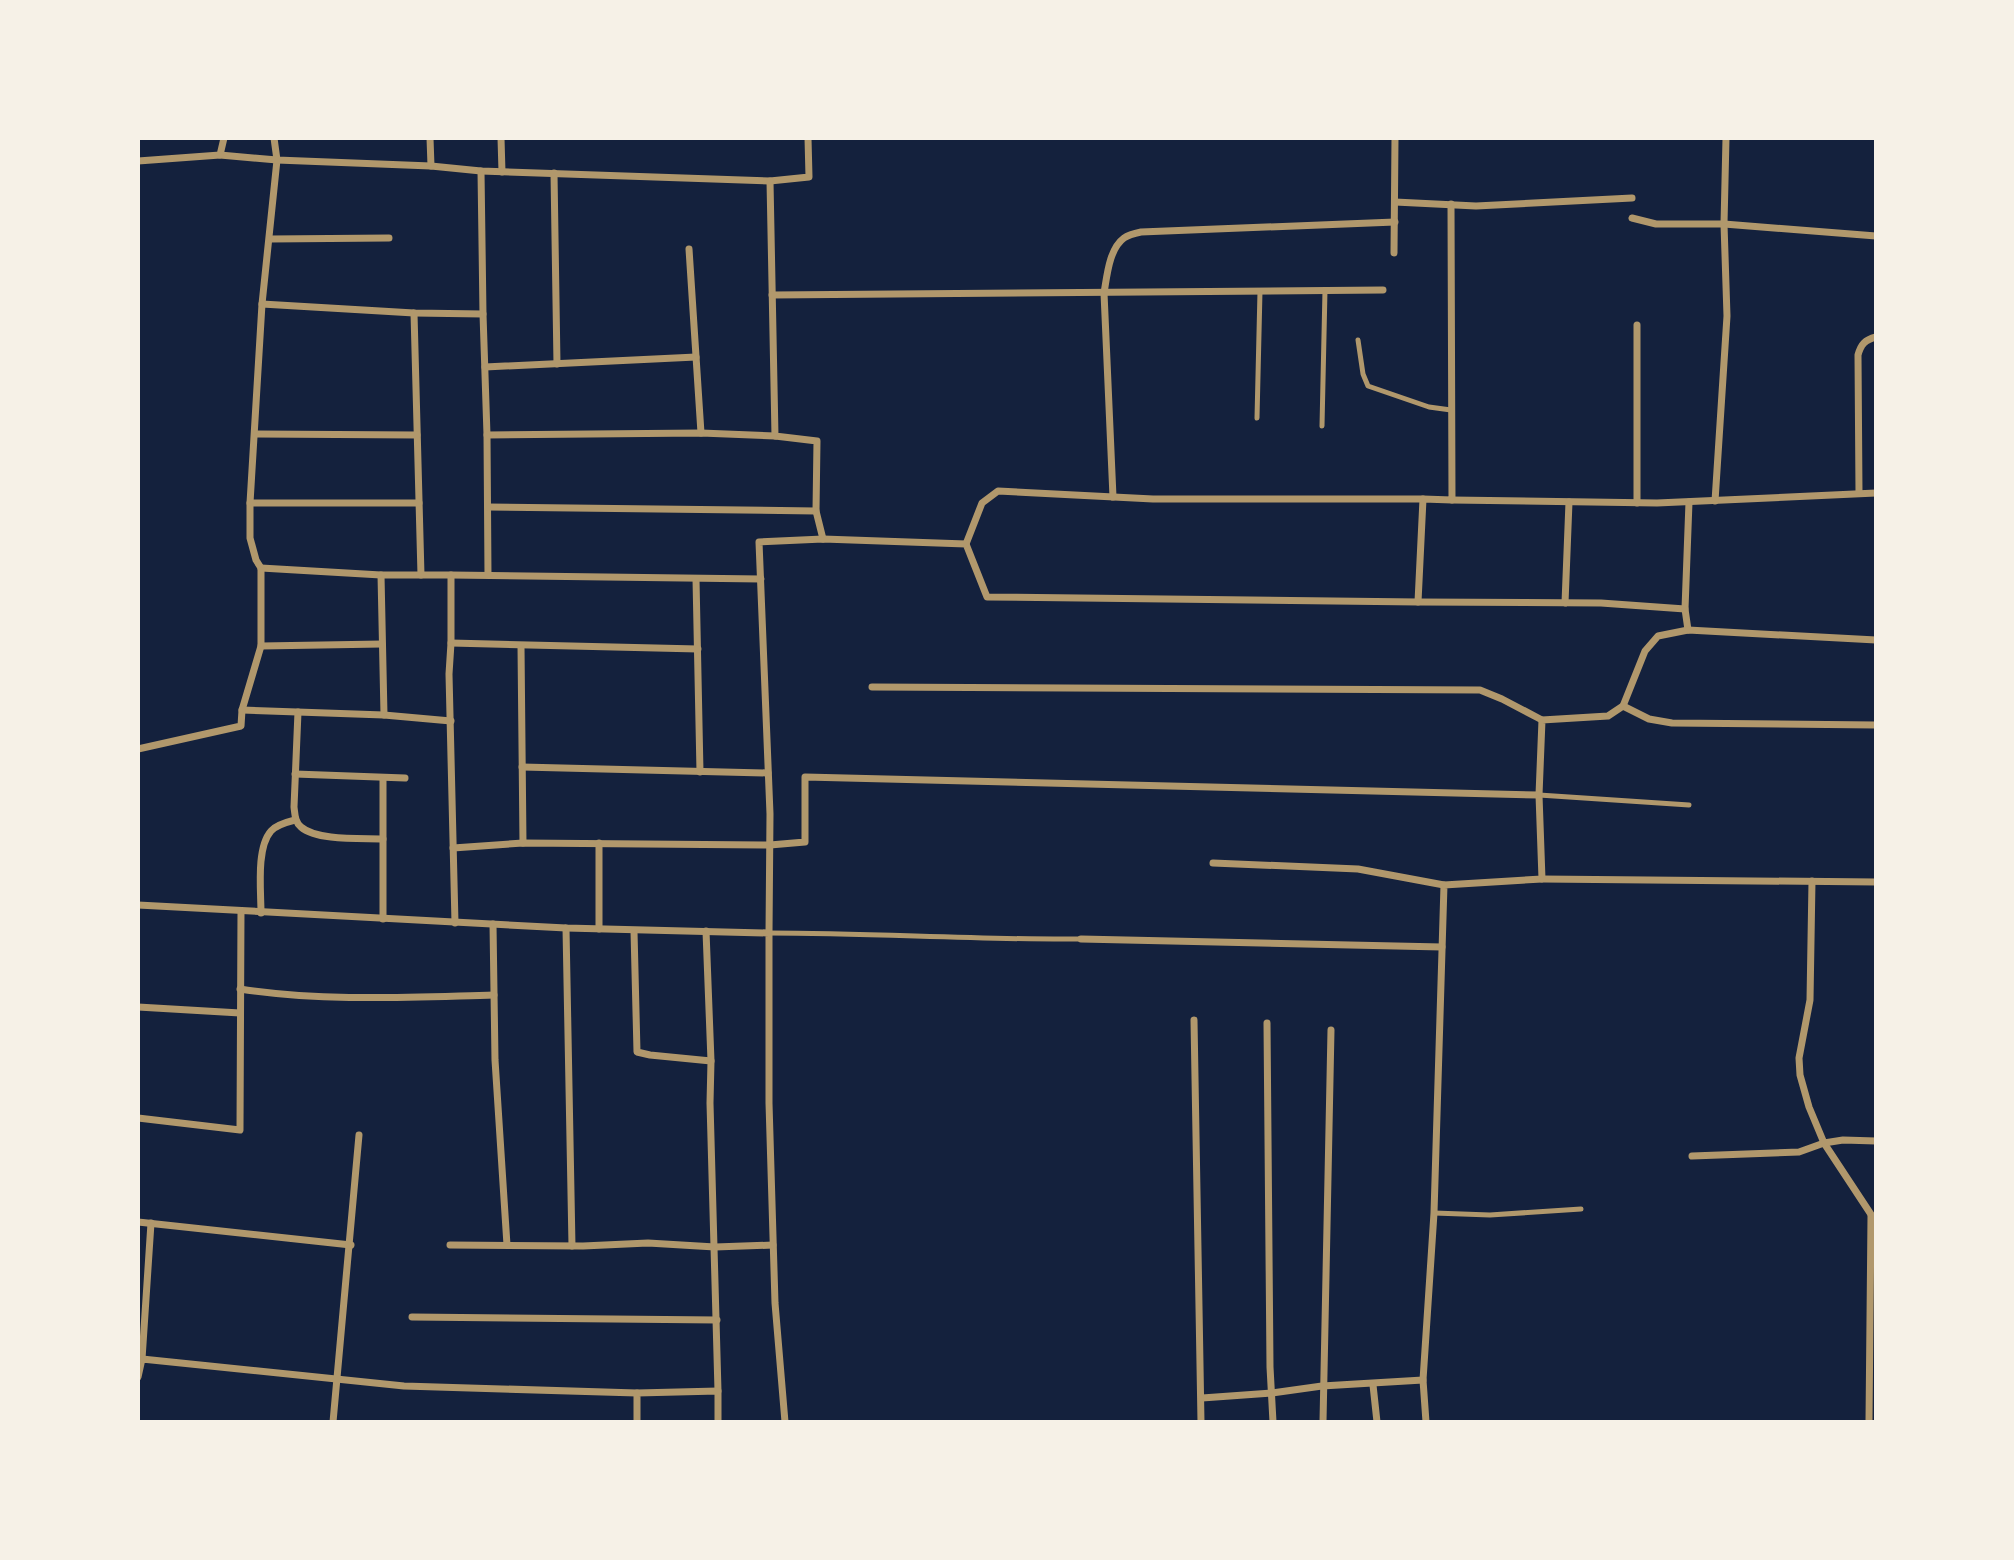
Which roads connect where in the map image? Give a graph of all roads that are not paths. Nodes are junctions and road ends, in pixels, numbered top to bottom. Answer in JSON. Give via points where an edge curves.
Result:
{"nodes":[{"id":1,"x":223,"y":138,"type":"edge"},
{"id":2,"x":274,"y":138,"type":"edge"},
{"id":3,"x":430,"y":138,"type":"edge"},
{"id":4,"x":501,"y":138,"type":"edge"},
{"id":5,"x":808,"y":138,"type":"edge"},
{"id":6,"x":1395,"y":138,"type":"edge"},
{"id":7,"x":1726,"y":138,"type":"edge"},
{"id":8,"x":220,"y":155,"type":"junction"},
{"id":9,"x":277,"y":160,"type":"junction"},
{"id":10,"x":138,"y":161,"type":"edge"},
{"id":11,"x":431,"y":166,"type":"junction"},
{"id":12,"x":481,"y":171,"type":"junction"},
{"id":13,"x":502,"y":172,"type":"junction"},
{"id":14,"x":554,"y":173,"type":"junction"},
{"id":15,"x":770,"y":181,"type":"junction"},
{"id":16,"x":1632,"y":198,"type":"dead end"},
{"id":17,"x":1395,"y":202,"type":"junction"},
{"id":18,"x":1451,"y":204,"type":"junction"},
{"id":19,"x":1632,"y":218,"type":"dead end"},
{"id":20,"x":1395,"y":222,"type":"junction"},
{"id":21,"x":1724,"y":223,"type":"junction"},
{"id":22,"x":1876,"y":236,"type":"edge"},
{"id":23,"x":389,"y":238,"type":"dead end"},
{"id":24,"x":270,"y":239,"type":"junction"},
{"id":25,"x":689,"y":249,"type":"dead end"},
{"id":26,"x":1394,"y":253,"type":"dead end"},
{"id":27,"x":1325,"y":290,"type":"junction"},
{"id":28,"x":1383,"y":290,"type":"dead end"},
{"id":29,"x":1260,"y":291,"type":"junction"},
{"id":30,"x":1104,"y":293,"type":"junction"},
{"id":31,"x":772,"y":295,"type":"junction"},
{"id":32,"x":262,"y":304,"type":"junction"},
{"id":33,"x":414,"y":313,"type":"junction"},
{"id":34,"x":483,"y":314,"type":"junction"},
{"id":35,"x":1637,"y":325,"type":"dead end"},
{"id":36,"x":1876,"y":337,"type":"edge"},
{"id":37,"x":1358,"y":340,"type":"dead end"},
{"id":38,"x":696,"y":357,"type":"junction"},
{"id":39,"x":556,"y":363,"type":"junction"},
{"id":40,"x":485,"y":367,"type":"junction"},
{"id":41,"x":1451,"y":410,"type":"junction"},
{"id":42,"x":1257,"y":418,"type":"dead end"},
{"id":43,"x":1322,"y":426,"type":"dead end"},
{"id":44,"x":701,"y":433,"type":"junction"},
{"id":45,"x":256,"y":434,"type":"junction"},
{"id":46,"x":417,"y":435,"type":"junction"},
{"id":47,"x":488,"y":435,"type":"junction"},
{"id":48,"x":775,"y":436,"type":"junction"},
{"id":49,"x":1859,"y":493,"type":"junction"},
{"id":50,"x":1876,"y":494,"type":"edge"},
{"id":51,"x":1114,"y":497,"type":"junction"},
{"id":52,"x":1423,"y":499,"type":"junction"},
{"id":53,"x":1452,"y":500,"type":"junction"},
{"id":54,"x":1716,"y":501,"type":"junction"},
{"id":55,"x":1569,"y":502,"type":"junction"},
{"id":56,"x":1689,"y":502,"type":"junction"},
{"id":57,"x":250,"y":503,"type":"junction"},
{"id":58,"x":419,"y":503,"type":"junction"},
{"id":59,"x":1637,"y":503,"type":"junction"},
{"id":60,"x":488,"y":507,"type":"junction"},
{"id":61,"x":816,"y":511,"type":"junction"},
{"id":62,"x":823,"y":539,"type":"junction"},
{"id":63,"x":965,"y":544,"type":"junction"},
{"id":64,"x":261,"y":568,"type":"junction"},
{"id":65,"x":381,"y":575,"type":"junction"},
{"id":66,"x":421,"y":575,"type":"junction"},
{"id":67,"x":451,"y":575,"type":"junction"},
{"id":68,"x":488,"y":575,"type":"junction"},
{"id":69,"x":696,"y":579,"type":"junction"},
{"id":70,"x":761,"y":579,"type":"junction"},
{"id":71,"x":1418,"y":602,"type":"junction"},
{"id":72,"x":1565,"y":603,"type":"junction"},
{"id":73,"x":1685,"y":609,"type":"junction"},
{"id":74,"x":1688,"y":630,"type":"junction"},
{"id":75,"x":1876,"y":640,"type":"edge"},
{"id":76,"x":451,"y":643,"type":"junction"},
{"id":77,"x":382,"y":644,"type":"junction"},
{"id":78,"x":261,"y":646,"type":"junction"},
{"id":79,"x":521,"y":646,"type":"junction"},
{"id":80,"x":698,"y":649,"type":"junction"},
{"id":81,"x":872,"y":687,"type":"dead end"},
{"id":82,"x":1623,"y":706,"type":"junction"},
{"id":83,"x":242,"y":710,"type":"junction"},
{"id":84,"x":298,"y":712,"type":"junction"},
{"id":85,"x":384,"y":715,"type":"junction"},
{"id":86,"x":1542,"y":720,"type":"junction"},
{"id":87,"x":451,"y":721,"type":"junction"},
{"id":88,"x":1876,"y":725,"type":"edge"},
{"id":89,"x":138,"y":749,"type":"edge"},
{"id":90,"x":522,"y":767,"type":"junction"},
{"id":91,"x":700,"y":772,"type":"junction"},
{"id":92,"x":768,"y":773,"type":"junction"},
{"id":93,"x":295,"y":774,"type":"junction"},
{"id":94,"x":383,"y":778,"type":"junction"},
{"id":95,"x":405,"y":778,"type":"dead end"},
{"id":96,"x":1539,"y":794,"type":"junction"},
{"id":97,"x":1689,"y":805,"type":"dead end"},
{"id":98,"x":295,"y":820,"type":"junction"},
{"id":99,"x":383,"y":839,"type":"junction"},
{"id":100,"x":523,"y":843,"type":"junction"},
{"id":101,"x":599,"y":844,"type":"junction"},
{"id":102,"x":770,"y":845,"type":"junction"},
{"id":103,"x":453,"y":848,"type":"junction"},
{"id":104,"x":1213,"y":863,"type":"dead end"},
{"id":105,"x":1542,"y":879,"type":"junction"},
{"id":106,"x":1812,"y":881,"type":"junction"},
{"id":107,"x":1876,"y":883,"type":"edge"},
{"id":108,"x":1444,"y":886,"type":"junction"},
{"id":109,"x":138,"y":905,"type":"edge"},
{"id":110,"x":241,"y":911,"type":"junction"},
{"id":111,"x":261,"y":912,"type":"junction"},
{"id":112,"x":383,"y":919,"type":"junction"},
{"id":113,"x":455,"y":923,"type":"junction"},
{"id":114,"x":494,"y":924,"type":"junction"},
{"id":115,"x":566,"y":928,"type":"junction"},
{"id":116,"x":599,"y":929,"type":"junction"},
{"id":117,"x":634,"y":931,"type":"junction"},
{"id":118,"x":706,"y":931,"type":"junction"},
{"id":119,"x":769,"y":933,"type":"junction"},
{"id":120,"x":1081,"y":939,"type":"joint"},
{"id":121,"x":1442,"y":947,"type":"junction"},
{"id":122,"x":240,"y":989,"type":"junction"},
{"id":123,"x":494,"y":995,"type":"junction"},
{"id":124,"x":138,"y":1007,"type":"edge"},
{"id":125,"x":240,"y":1013,"type":"junction"},
{"id":126,"x":1194,"y":1020,"type":"dead end"},
{"id":127,"x":1268,"y":1023,"type":"dead end"},
{"id":128,"x":1331,"y":1030,"type":"dead end"},
{"id":129,"x":711,"y":1061,"type":"junction"},
{"id":130,"x":138,"y":1118,"type":"edge"},
{"id":131,"x":359,"y":1135,"type":"dead end"},
{"id":132,"x":1876,"y":1141,"type":"edge"},
{"id":133,"x":1824,"y":1143,"type":"junction"},
{"id":134,"x":1692,"y":1156,"type":"dead end"},
{"id":135,"x":1581,"y":1209,"type":"dead end"},
{"id":136,"x":1434,"y":1213,"type":"junction"},
{"id":137,"x":1873,"y":1219,"type":"edge"},
{"id":138,"x":138,"y":1222,"type":"edge"},
{"id":139,"x":151,"y":1223,"type":"junction"},
{"id":140,"x":351,"y":1245,"type":"junction"},
{"id":141,"x":450,"y":1245,"type":"dead end"},
{"id":142,"x":507,"y":1245,"type":"junction"},
{"id":143,"x":572,"y":1245,"type":"junction"},
{"id":144,"x":773,"y":1245,"type":"junction"},
{"id":145,"x":715,"y":1247,"type":"junction"},
{"id":146,"x":412,"y":1317,"type":"dead end"},
{"id":147,"x":717,"y":1320,"type":"junction"},
{"id":148,"x":142,"y":1359,"type":"junction"},
{"id":149,"x":138,"y":1377,"type":"edge"},
{"id":150,"x":1423,"y":1380,"type":"junction"},
{"id":151,"x":338,"y":1381,"type":"junction"},
{"id":152,"x":1373,"y":1385,"type":"junction"},
{"id":153,"x":1322,"y":1386,"type":"junction"},
{"id":154,"x":718,"y":1391,"type":"junction"},
{"id":155,"x":637,"y":1394,"type":"junction"},
{"id":156,"x":1272,"y":1394,"type":"junction"},
{"id":157,"x":1202,"y":1398,"type":"junction"},
{"id":158,"x":333,"y":1422,"type":"edge"},
{"id":159,"x":636,"y":1422,"type":"edge"},
{"id":160,"x":718,"y":1422,"type":"edge"},
{"id":161,"x":785,"y":1422,"type":"edge"},
{"id":162,"x":1201,"y":1422,"type":"edge"},
{"id":163,"x":1273,"y":1422,"type":"edge"},
{"id":164,"x":1323,"y":1422,"type":"edge"},
{"id":165,"x":1377,"y":1422,"type":"edge"},
{"id":166,"x":1426,"y":1422,"type":"edge"},
{"id":167,"x":1869,"y":1422,"type":"edge"}],
"edges":[{"from":1,"to":8,"type":"street"},
{"from":2,"to":9,"type":"street"},
{"from":3,"to":11,"type":"street"},
{"from":4,"to":13,"type":"street"},
{"from":5,"to":15,"type":"street","via":[[810,177]]},
{"from":6,"to":17,"type":"street"},
{"from":7,"to":21,"type":"street"},
{"from":8,"to":9,"type":"street"},
{"from":8,"to":10,"type":"street"},
{"from":9,"to":11,"type":"street"},
{"from":9,"to":24,"type":"street"},
{"from":11,"to":12,"type":"street"},
{"from":12,"to":13,"type":"street"},
{"from":12,"to":34,"type":"street"},
{"from":13,"to":14,"type":"street"},
{"from":14,"to":15,"type":"street"},
{"from":14,"to":39,"type":"street"},
{"from":15,"to":31,"type":"street"},
{"from":16,"to":18,"type":"street"},
{"from":17,"to":18,"type":"street"},
{"from":17,"to":20,"type":"street"},
{"from":18,"to":41,"type":"street"},
{"from":19,"to":21,"type":"street","via":[[1656,224]]},
{"from":20,"to":26,"type":"street"},
{"from":20,"to":30,"type":"street","via":[[1141,232],[1124,237],[1115,251]]},
{"from":21,"to":22,"type":"street"},
{"from":21,"to":54,"type":"street","via":[[1727,316]]},
{"from":23,"to":24,"type":"street"},
{"from":24,"to":32,"type":"street"},
{"from":25,"to":38,"type":"street"},
{"from":27,"to":28,"type":"street"},
{"from":27,"to":29,"type":"street"},
{"from":27,"to":43,"type":"lane"},
{"from":29,"to":30,"type":"street"},
{"from":29,"to":42,"type":"lane"},
{"from":30,"to":31,"type":"street"},
{"from":30,"to":51,"type":"street"},
{"from":31,"to":48,"type":"street"},
{"from":32,"to":33,"type":"street"},
{"from":32,"to":45,"type":"street"},
{"from":33,"to":34,"type":"street"},
{"from":33,"to":46,"type":"street"},
{"from":34,"to":40,"type":"street"},
{"from":35,"to":59,"type":"street"},
{"from":36,"to":49,"type":"street","via":[[1860,346],[1858,355]]},
{"from":37,"to":41,"type":"lane","via":[[1368,386]]},
{"from":38,"to":39,"type":"street"},
{"from":38,"to":44,"type":"street"},
{"from":39,"to":40,"type":"street"},
{"from":40,"to":47,"type":"street"},
{"from":41,"to":53,"type":"street"},
{"from":44,"to":47,"type":"street"},
{"from":44,"to":48,"type":"street"},
{"from":45,"to":46,"type":"street"},
{"from":45,"to":57,"type":"street"},
{"from":46,"to":58,"type":"street"},
{"from":47,"to":60,"type":"street"},
{"from":48,"to":61,"type":"street","via":[[817,441]]},
{"from":49,"to":50,"type":"street"},
{"from":49,"to":54,"type":"street"},
{"from":51,"to":52,"type":"street"},
{"from":51,"to":63,"type":"street","via":[[998,491],[982,503]]},
{"from":52,"to":53,"type":"street"},
{"from":52,"to":71,"type":"street"},
{"from":53,"to":55,"type":"street"},
{"from":54,"to":56,"type":"street"},
{"from":55,"to":59,"type":"street"},
{"from":55,"to":72,"type":"street"},
{"from":56,"to":59,"type":"street"},
{"from":56,"to":73,"type":"street"},
{"from":57,"to":58,"type":"street"},
{"from":57,"to":64,"type":"street","via":[[250,538]]},
{"from":58,"to":66,"type":"street"},
{"from":60,"to":61,"type":"street"},
{"from":60,"to":68,"type":"street"},
{"from":61,"to":62,"type":"street"},
{"from":62,"to":63,"type":"street"},
{"from":62,"to":70,"type":"street","via":[[759,542]]},
{"from":63,"to":71,"type":"street","via":[[986,597]]},
{"from":64,"to":65,"type":"street"},
{"from":64,"to":78,"type":"street"},
{"from":65,"to":66,"type":"street"},
{"from":65,"to":77,"type":"street"},
{"from":66,"to":67,"type":"street"},
{"from":67,"to":68,"type":"street"},
{"from":67,"to":76,"type":"street"},
{"from":68,"to":69,"type":"street"},
{"from":69,"to":70,"type":"street"},
{"from":69,"to":80,"type":"street"},
{"from":70,"to":92,"type":"street"},
{"from":71,"to":72,"type":"street"},
{"from":72,"to":73,"type":"street"},
{"from":73,"to":74,"type":"street"},
{"from":74,"to":75,"type":"street"},
{"from":74,"to":82,"type":"street","via":[[1658,636],[1645,651]]},
{"from":76,"to":79,"type":"street"},
{"from":76,"to":87,"type":"street"},
{"from":77,"to":78,"type":"street"},
{"from":77,"to":85,"type":"street"},
{"from":78,"to":83,"type":"street"},
{"from":79,"to":80,"type":"street"},
{"from":79,"to":90,"type":"street"},
{"from":80,"to":91,"type":"street"},
{"from":81,"to":86,"type":"street","via":[[1480,690]]},
{"from":82,"to":86,"type":"street","via":[[1608,716]]},
{"from":82,"to":88,"type":"street","via":[[1649,719],[1672,723]]},
{"from":83,"to":84,"type":"street"},
{"from":83,"to":89,"type":"street","via":[[241,726]]},
{"from":84,"to":85,"type":"street"},
{"from":84,"to":93,"type":"street"},
{"from":85,"to":87,"type":"street"},
{"from":86,"to":96,"type":"street"},
{"from":87,"to":103,"type":"street"},
{"from":90,"to":91,"type":"street"},
{"from":90,"to":100,"type":"street"},
{"from":91,"to":92,"type":"street"},
{"from":92,"to":102,"type":"street"},
{"from":93,"to":94,"type":"street"},
{"from":93,"to":98,"type":"street"},
{"from":94,"to":95,"type":"street"},
{"from":94,"to":99,"type":"street"},
{"from":96,"to":97,"type":"lane"},
{"from":96,"to":102,"type":"street","via":[[805,777],[805,842]]},
{"from":96,"to":105,"type":"street"},
{"from":98,"to":99,"type":"street","via":[[310,833]]},
{"from":98,"to":111,"type":"street","via":[[271,830],[265,841]]},
{"from":99,"to":112,"type":"street"},
{"from":100,"to":101,"type":"street"},
{"from":100,"to":103,"type":"street"},
{"from":101,"to":102,"type":"street"},
{"from":101,"to":116,"type":"street"},
{"from":102,"to":119,"type":"street"},
{"from":103,"to":113,"type":"street"},
{"from":104,"to":108,"type":"street","via":[[1358,869]]},
{"from":105,"to":106,"type":"street"},
{"from":105,"to":108,"type":"street"},
{"from":106,"to":107,"type":"street"},
{"from":106,"to":133,"type":"street","via":[[1810,1000],[1799,1058],[1809,1107]]},
{"from":108,"to":121,"type":"street"},
{"from":109,"to":110,"type":"street"},
{"from":110,"to":111,"type":"street"},
{"from":110,"to":122,"type":"street"},
{"from":111,"to":112,"type":"street"},
{"from":112,"to":113,"type":"street"},
{"from":113,"to":114,"type":"street"},
{"from":114,"to":115,"type":"street"},
{"from":114,"to":123,"type":"street"},
{"from":115,"to":116,"type":"street"},
{"from":115,"to":143,"type":"street"},
{"from":116,"to":117,"type":"street"},
{"from":117,"to":118,"type":"street"},
{"from":117,"to":129,"type":"street","via":[[637,1052]]},
{"from":118,"to":119,"type":"street"},
{"from":118,"to":129,"type":"street"},
{"from":119,"to":120,"type":"lane"},
{"from":119,"to":144,"type":"street"},
{"from":120,"to":121,"type":"street"},
{"from":121,"to":136,"type":"street"},
{"from":122,"to":123,"type":"street","via":[[268,994]]},
{"from":122,"to":125,"type":"street"},
{"from":123,"to":142,"type":"street"},
{"from":124,"to":125,"type":"street"},
{"from":125,"to":130,"type":"street","via":[[240,1130]]},
{"from":126,"to":157,"type":"street"},
{"from":127,"to":156,"type":"street"},
{"from":128,"to":153,"type":"street"},
{"from":129,"to":145,"type":"street"},
{"from":131,"to":140,"type":"street"},
{"from":132,"to":133,"type":"street"},
{"from":133,"to":134,"type":"street","via":[[1799,1152]]},
{"from":133,"to":137,"type":"street"},
{"from":135,"to":136,"type":"lane","via":[[1490,1215]]},
{"from":136,"to":150,"type":"street"},
{"from":137,"to":167,"type":"street"},
{"from":138,"to":139,"type":"street"},
{"from":139,"to":140,"type":"street"},
{"from":139,"to":148,"type":"street"},
{"from":140,"to":151,"type":"street"},
{"from":141,"to":142,"type":"street"},
{"from":142,"to":143,"type":"street"},
{"from":143,"to":145,"type":"street"},
{"from":144,"to":145,"type":"street"},
{"from":144,"to":161,"type":"street"},
{"from":145,"to":147,"type":"street"},
{"from":146,"to":147,"type":"street"},
{"from":147,"to":154,"type":"street"},
{"from":148,"to":149,"type":"street"},
{"from":148,"to":151,"type":"street"},
{"from":150,"to":152,"type":"street"},
{"from":150,"to":166,"type":"street"},
{"from":151,"to":155,"type":"street"},
{"from":151,"to":158,"type":"street"},
{"from":152,"to":153,"type":"street"},
{"from":152,"to":165,"type":"street"},
{"from":153,"to":156,"type":"street"},
{"from":153,"to":164,"type":"street"},
{"from":154,"to":155,"type":"street"},
{"from":154,"to":160,"type":"street"},
{"from":155,"to":159,"type":"street"},
{"from":156,"to":157,"type":"street"},
{"from":156,"to":163,"type":"street"},
{"from":157,"to":162,"type":"street"}]}
